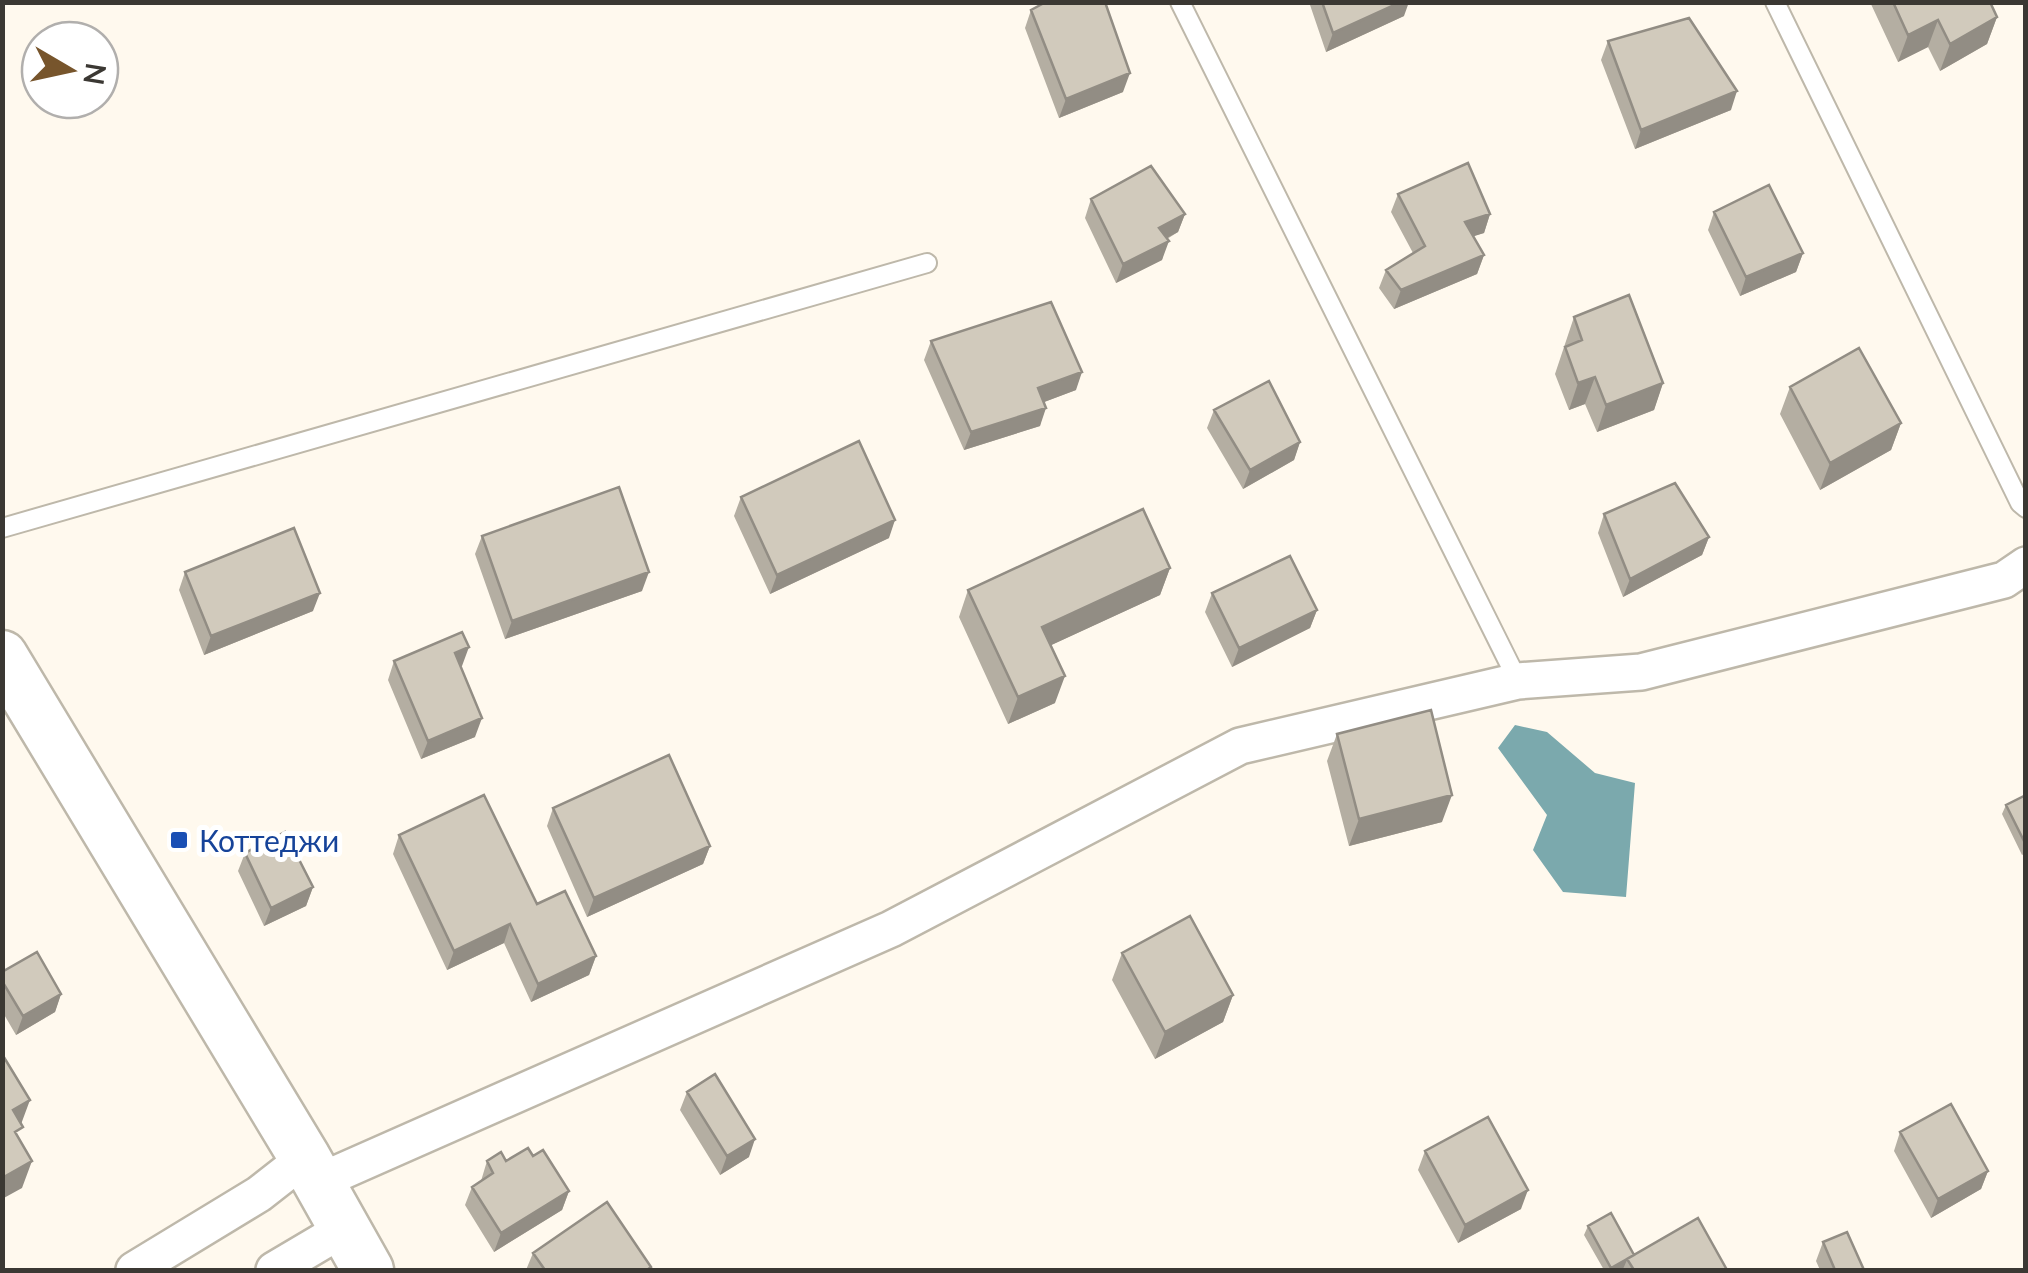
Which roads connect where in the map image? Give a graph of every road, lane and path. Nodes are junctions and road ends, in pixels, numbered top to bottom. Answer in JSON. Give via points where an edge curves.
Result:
{"nodes":[{"id":1,"x":1180,"y":2,"type":"edge"},
{"id":2,"x":1775,"y":2,"type":"edge"},
{"id":3,"x":927,"y":263,"type":"dead end"},
{"id":4,"x":2026,"y":508,"type":"edge"},
{"id":5,"x":2,"y":528,"type":"edge"},
{"id":6,"x":2026,"y":565,"type":"edge"},
{"id":7,"x":2,"y":656,"type":"edge"},
{"id":8,"x":1518,"y":681,"type":"junction"},
{"id":9,"x":311,"y":1170,"type":"junction"},
{"id":10,"x":345,"y":1228,"type":"junction"},
{"id":11,"x":134,"y":1270,"type":"edge"},
{"id":12,"x":274,"y":1270,"type":"edge"},
{"id":13,"x":368,"y":1270,"type":"edge"}],
"edges":[{"from":1,"to":8,"type":"lane"},
{"from":2,"to":4,"type":"lane"},
{"from":3,"to":5,"type":"lane"},
{"from":6,"to":8,"type":"street","via":[[2004,580],[1641,672]]},
{"from":7,"to":9,"type":"main road"},
{"from":8,"to":9,"type":"street","via":[[1240,746],[891,929]]},
{"from":9,"to":10,"type":"main road"},
{"from":9,"to":11,"type":"street"},
{"from":10,"to":12,"type":"street"},
{"from":10,"to":13,"type":"main road"}]}
